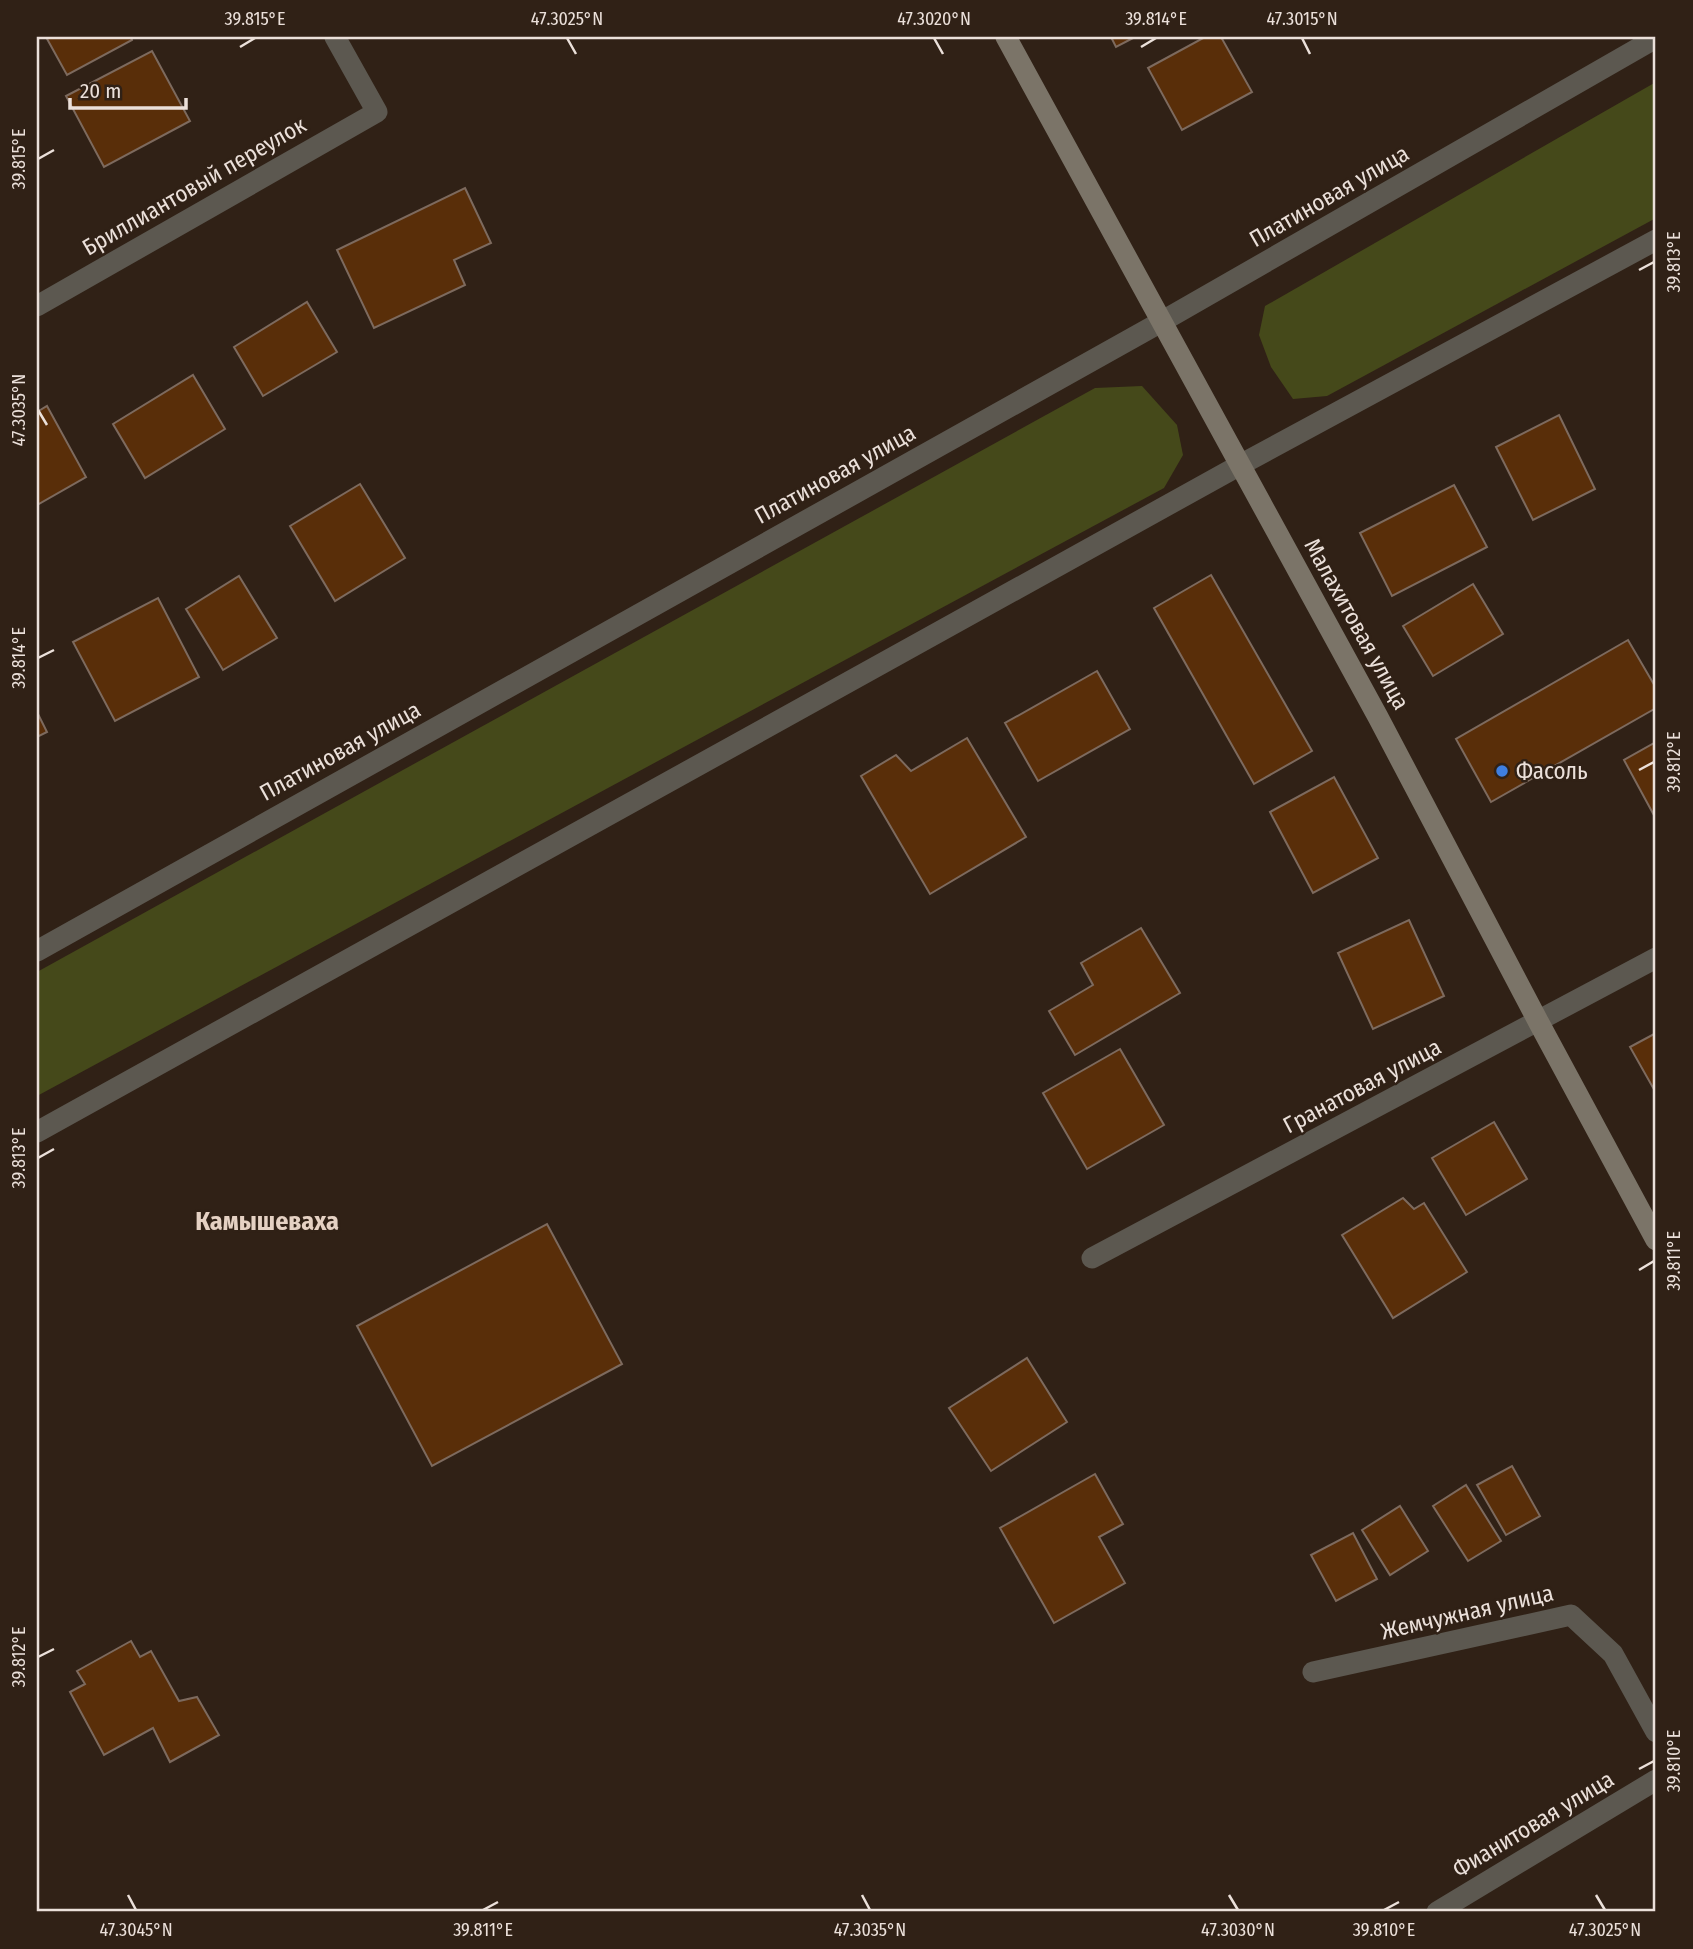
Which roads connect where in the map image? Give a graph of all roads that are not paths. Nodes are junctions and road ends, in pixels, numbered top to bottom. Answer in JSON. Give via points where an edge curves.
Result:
{"nodes":[{"id":1,"x":335,"y":37,"type":"edge"},
{"id":2,"x":1006,"y":37,"type":"edge"},
{"id":3,"x":1656,"y":38,"type":"edge"},
{"id":4,"x":1656,"y":240,"type":"edge"},
{"id":5,"x":37,"y":306,"type":"edge"},
{"id":6,"x":1161,"y":322,"type":"junction"},
{"id":7,"x":1240,"y":465,"type":"junction"},
{"id":8,"x":37,"y":951,"type":"edge"},
{"id":9,"x":1656,"y":958,"type":"edge"},
{"id":10,"x":1539,"y":1023,"type":"junction"},
{"id":11,"x":37,"y":1132,"type":"edge"},
{"id":12,"x":1656,"y":1240,"type":"edge"},
{"id":13,"x":1092,"y":1258,"type":"dead end"},
{"id":14,"x":1313,"y":1672,"type":"dead end"},
{"id":15,"x":1656,"y":1732,"type":"edge"},
{"id":16,"x":1656,"y":1780,"type":"edge"},
{"id":17,"x":1437,"y":1912,"type":"edge"}],
"edges":[{"from":1,"to":5,"type":"street","name":"Бриллиантовый переулок","via":[[377,112]]},
{"from":2,"to":6,"type":"street","name":"Малахитовая улица"},
{"from":3,"to":6,"type":"street","name":"Платиновая улица"},
{"from":4,"to":7,"type":"street"},
{"from":6,"to":7,"type":"street","name":"Малахитовая улица"},
{"from":6,"to":8,"type":"street","name":"Платиновая улица"},
{"from":7,"to":10,"type":"street","name":"Малахитовая улица"},
{"from":7,"to":11,"type":"street"},
{"from":9,"to":10,"type":"street","name":"Гранатовая улица"},
{"from":10,"to":12,"type":"street","name":"Малахитовая улица"},
{"from":10,"to":13,"type":"street","name":"Гранатовая улица"},
{"from":14,"to":15,"type":"street","name":"Жемчужная улица","via":[[1570,1615],[1613,1654]]},
{"from":16,"to":17,"type":"street","name":"Фианитовая улица"}]}
